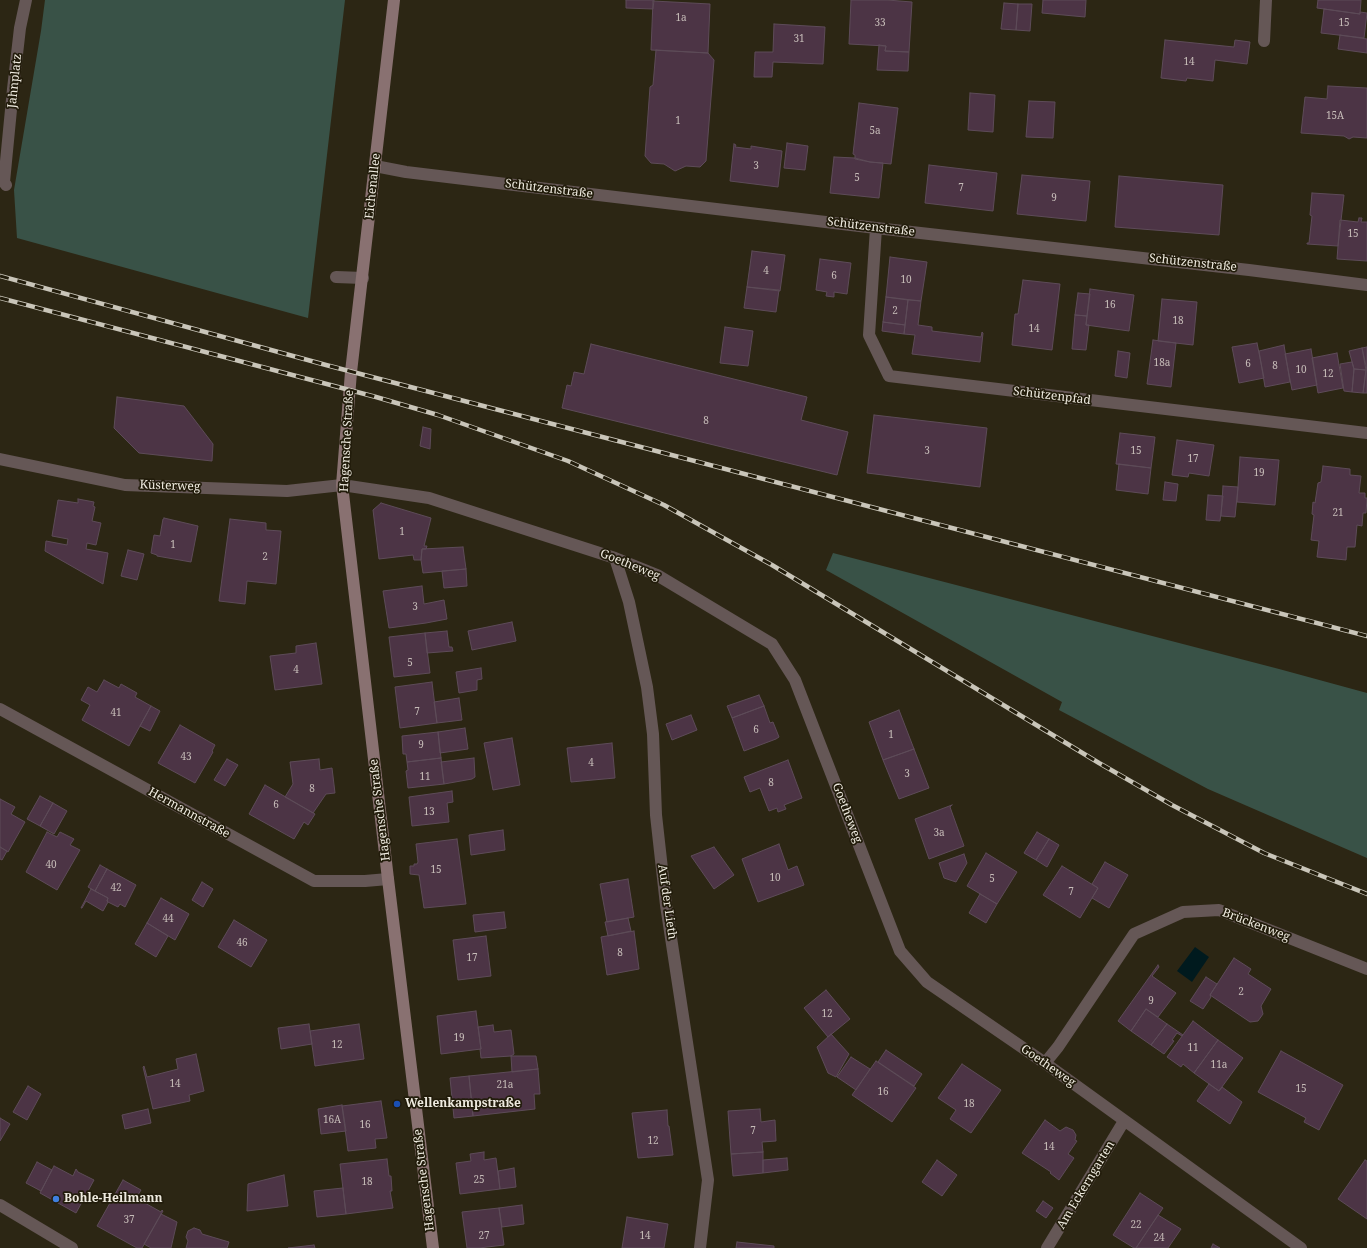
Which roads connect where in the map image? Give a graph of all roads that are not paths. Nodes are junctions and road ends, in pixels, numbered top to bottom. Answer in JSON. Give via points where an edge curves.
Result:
{"nodes":[{"id":1,"x":26,"y":0,"type":"edge"},
{"id":2,"x":394,"y":0,"type":"edge"},
{"id":3,"x":1266,"y":0,"type":"edge"},
{"id":4,"x":1264,"y":41,"type":"dead end"},
{"id":5,"x":375,"y":166,"type":"junction"},
{"id":6,"x":6,"y":185,"type":"dead end"},
{"id":7,"x":876,"y":228,"type":"junction"},
{"id":8,"x":336,"y":276,"type":"dead end"},
{"id":9,"x":363,"y":278,"type":"junction"},
{"id":10,"x":1367,"y":285,"type":"edge"},
{"id":11,"x":351,"y":372,"type":"joint"},
{"id":12,"x":1367,"y":433,"type":"edge"},
{"id":13,"x":0,"y":459,"type":"edge"},
{"id":14,"x":342,"y":485,"type":"junction"},
{"id":15,"x":615,"y":558,"type":"junction"},
{"id":16,"x":0,"y":709,"type":"edge"},
{"id":17,"x":388,"y":879,"type":"junction"},
{"id":18,"x":1367,"y":969,"type":"edge"},
{"id":19,"x":1045,"y":1063,"type":"junction"},
{"id":20,"x":1124,"y":1121,"type":"junction"},
{"id":21,"x":0,"y":1205,"type":"edge"},
{"id":22,"x":72,"y":1248,"type":"edge"},
{"id":23,"x":432,"y":1248,"type":"edge"},
{"id":24,"x":700,"y":1248,"type":"edge"},
{"id":25,"x":1047,"y":1248,"type":"edge"},
{"id":26,"x":1301,"y":1248,"type":"edge"}],
"edges":[{"from":1,"to":6,"type":"street","name":"Jahnplatz","via":[[20,28],[4,182]]},
{"from":2,"to":5,"type":"street","name":"Eichenallee"},
{"from":3,"to":4,"type":"street"},
{"from":5,"to":7,"type":"street","name":"Schützenstraße","via":[[420,174]]},
{"from":5,"to":9,"type":"street","name":"Eichenallee"},
{"from":7,"to":10,"type":"street","name":"Schützenstraße"},
{"from":7,"to":12,"type":"street","name":"Schützenpfad","via":[[870,335],[889,376]]},
{"from":8,"to":9,"type":"street"},
{"from":9,"to":11,"type":"street","name":"Eichenallee"},
{"from":11,"to":14,"type":"street","name":"Hagensche Straße"},
{"from":13,"to":14,"type":"street","name":"Küsterweg","via":[[125,484],[287,491]]},
{"from":14,"to":15,"type":"street","name":"Goetheweg","via":[[429,498]]},
{"from":14,"to":17,"type":"street","name":"Hagensche Straße"},
{"from":15,"to":19,"type":"street","name":"Goetheweg","via":[[657,575],[772,644],[795,680],[900,951],[927,982]]},
{"from":15,"to":24,"type":"street","name":"Auf der Lieth","via":[[630,610],[647,687],[652,728],[656,815],[666,905],[708,1180]]},
{"from":16,"to":17,"type":"street","name":"Hermannstraße","via":[[314,881]]},
{"from":17,"to":23,"type":"street","name":"Hagensche Straße"},
{"from":18,"to":19,"type":"street","name":"Brückenweg","via":[[1219,910],[1184,912],[1134,934]]},
{"from":19,"to":20,"type":"street","name":"Goetheweg"},
{"from":20,"to":25,"type":"street","name":"Am Eckerngarten"},
{"from":20,"to":26,"type":"street","name":"Goetheweg"},
{"from":21,"to":22,"type":"street"}]}
